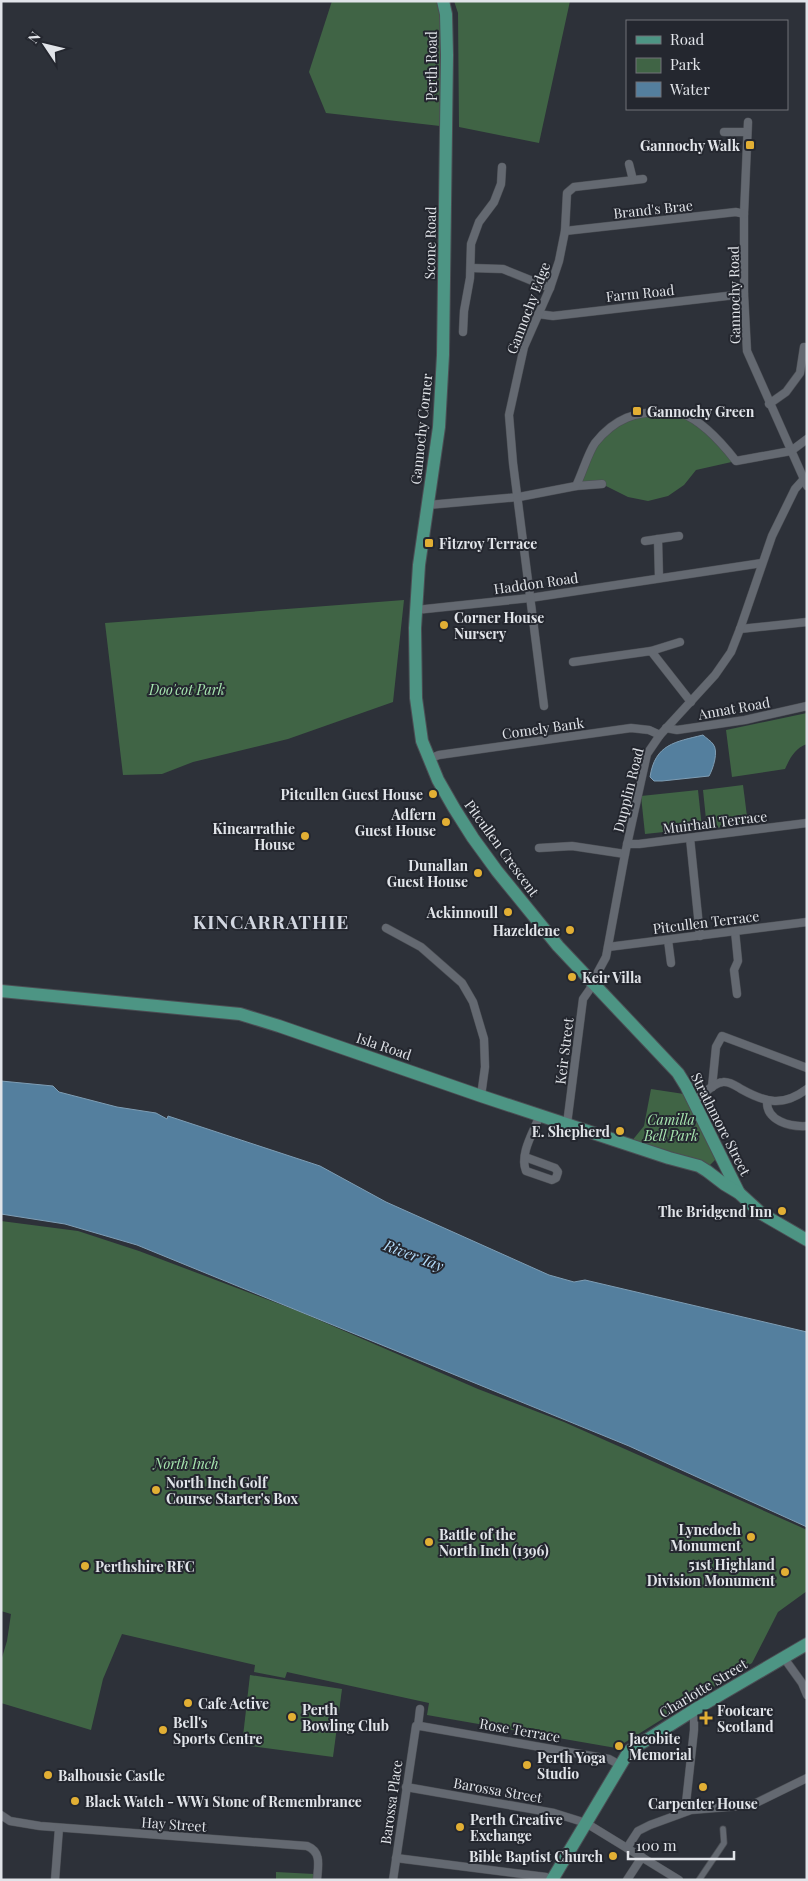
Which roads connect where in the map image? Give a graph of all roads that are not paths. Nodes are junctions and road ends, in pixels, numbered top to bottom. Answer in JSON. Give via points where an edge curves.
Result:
{"nodes":[{"id":1,"x":443,"y":1,"type":"edge"},
{"id":2,"x":748,"y":122,"type":"dead end"},
{"id":3,"x":446,"y":131,"type":"joint"},
{"id":4,"x":724,"y":132,"type":"dead end"},
{"id":5,"x":747,"y":132,"type":"junction"},
{"id":6,"x":629,"y":164,"type":"dead end"},
{"id":7,"x":502,"y":167,"type":"dead end"},
{"id":8,"x":644,"y":179,"type":"dead end"},
{"id":9,"x":633,"y":180,"type":"junction"},
{"id":10,"x":744,"y":214,"type":"junction"},
{"id":11,"x":565,"y":231,"type":"junction"},
{"id":12,"x":470,"y":268,"type":"junction"},
{"id":13,"x":550,"y":288,"type":"junction"},
{"id":14,"x":744,"y":294,"type":"junction"},
{"id":15,"x":538,"y":314,"type":"junction"},
{"id":16,"x":463,"y":332,"type":"dead end"},
{"id":17,"x":804,"y":347,"type":"dead end"},
{"id":18,"x":443,"y":355,"type":"joint"},
{"id":19,"x":769,"y":404,"type":"junction"},
{"id":20,"x":807,"y":439,"type":"edge"},
{"id":21,"x":791,"y":451,"type":"junction"},
{"id":22,"x":805,"y":483,"type":"edge"},
{"id":23,"x":602,"y":484,"type":"dead end"},
{"id":24,"x":576,"y":486,"type":"junction"},
{"id":25,"x":519,"y":497,"type":"junction"},
{"id":26,"x":428,"y":505,"type":"junction"},
{"id":27,"x":679,"y":536,"type":"dead end"},
{"id":28,"x":658,"y":539,"type":"junction"},
{"id":29,"x":645,"y":541,"type":"dead end"},
{"id":30,"x":762,"y":563,"type":"junction"},
{"id":31,"x":659,"y":578,"type":"junction"},
{"id":32,"x":530,"y":598,"type":"junction"},
{"id":33,"x":416,"y":610,"type":"junction"},
{"id":34,"x":807,"y":622,"type":"edge"},
{"id":35,"x":740,"y":629,"type":"junction"},
{"id":36,"x":680,"y":642,"type":"dead end"},
{"id":37,"x":650,"y":651,"type":"junction"},
{"id":38,"x":573,"y":662,"type":"dead end"},
{"id":39,"x":691,"y":702,"type":"junction"},
{"id":40,"x":544,"y":706,"type":"dead end"},
{"id":41,"x":807,"y":706,"type":"edge"},
{"id":42,"x":666,"y":728,"type":"junction"},
{"id":43,"x":660,"y":735,"type":"junction"},
{"id":44,"x":428,"y":759,"type":"junction"},
{"id":45,"x":807,"y":823,"type":"edge"},
{"id":46,"x":690,"y":838,"type":"junction"},
{"id":47,"x":627,"y":844,"type":"junction"},
{"id":48,"x":539,"y":848,"type":"dead end"},
{"id":49,"x":625,"y":854,"type":"junction"},
{"id":50,"x":807,"y":922,"type":"edge"},
{"id":51,"x":386,"y":928,"type":"dead end"},
{"id":52,"x":735,"y":931,"type":"junction"},
{"id":53,"x":700,"y":936,"type":"junction"},
{"id":54,"x":668,"y":940,"type":"junction"},
{"id":55,"x":608,"y":947,"type":"junction"},
{"id":56,"x":671,"y":963,"type":"dead end"},
{"id":57,"x":592,"y":983,"type":"junction"},
{"id":58,"x":1,"y":991,"type":"edge"},
{"id":59,"x":737,"y":994,"type":"dead end"},
{"id":60,"x":807,"y":1068,"type":"edge"},
{"id":61,"x":712,"y":1087,"type":"junction"},
{"id":62,"x":807,"y":1089,"type":"edge"},
{"id":63,"x":481,"y":1096,"type":"junction"},
{"id":64,"x":767,"y":1100,"type":"junction"},
{"id":65,"x":694,"y":1101,"type":"junction"},
{"id":66,"x":540,"y":1115,"type":"junction"},
{"id":67,"x":567,"y":1124,"type":"junction"},
{"id":68,"x":807,"y":1126,"type":"edge"},
{"id":69,"x":525,"y":1157,"type":"dead end"},
{"id":70,"x":739,"y":1193,"type":"junction"},
{"id":71,"x":807,"y":1240,"type":"edge"},
{"id":72,"x":807,"y":1644,"type":"edge"},
{"id":73,"x":784,"y":1658,"type":"junction"},
{"id":74,"x":807,"y":1694,"type":"edge"},
{"id":75,"x":420,"y":1709,"type":"dead end"},
{"id":76,"x":691,"y":1712,"type":"junction"},
{"id":77,"x":417,"y":1727,"type":"junction"},
{"id":78,"x":620,"y":1765,"type":"junction"},
{"id":79,"x":807,"y":1778,"type":"edge"},
{"id":80,"x":406,"y":1786,"type":"junction"},
{"id":81,"x":687,"y":1811,"type":"junction"},
{"id":82,"x":1,"y":1815,"type":"edge"},
{"id":83,"x":586,"y":1823,"type":"junction"},
{"id":84,"x":59,"y":1828,"type":"junction"},
{"id":85,"x":723,"y":1830,"type":"dead end"},
{"id":86,"x":627,"y":1848,"type":"junction"},
{"id":87,"x":642,"y":1857,"type":"junction"},
{"id":88,"x":396,"y":1858,"type":"junction"},
{"id":89,"x":55,"y":1880,"type":"edge"},
{"id":90,"x":317,"y":1880,"type":"edge"},
{"id":91,"x":392,"y":1880,"type":"edge"},
{"id":92,"x":551,"y":1880,"type":"edge"},
{"id":93,"x":627,"y":1880,"type":"edge"},
{"id":94,"x":679,"y":1880,"type":"edge"},
{"id":95,"x":699,"y":1880,"type":"edge"}],
"edges":[{"from":1,"to":3,"type":"main road","name":"Perth Road","via":[[446,14]]},
{"from":2,"to":5,"type":"street","name":"Gannochy Road"},
{"from":3,"to":18,"type":"main road","name":"Scone Road"},
{"from":4,"to":5,"type":"street"},
{"from":5,"to":10,"type":"street","name":"Gannochy Road"},
{"from":6,"to":9,"type":"street"},
{"from":7,"to":12,"type":"street","via":[[501,184],[494,202],[474,232]]},
{"from":8,"to":9,"type":"street"},
{"from":9,"to":11,"type":"street","name":"Gannochy Edge","via":[[570,188]]},
{"from":10,"to":11,"type":"street","name":"Brand's Brae","via":[[736,212]]},
{"from":10,"to":14,"type":"street","name":"Gannochy Road"},
{"from":11,"to":13,"type":"street","name":"Gannochy Edge"},
{"from":12,"to":13,"type":"street","via":[[503,269]]},
{"from":12,"to":16,"type":"street"},
{"from":13,"to":15,"type":"street","name":"Gannochy Edge"},
{"from":14,"to":15,"type":"street","name":"Farm Road","via":[[552,316]]},
{"from":14,"to":19,"type":"street","name":"Gannochy Road","via":[[747,351]]},
{"from":15,"to":25,"type":"street","name":"Gannochy Edge","via":[[524,347],[510,415]]},
{"from":17,"to":19,"type":"street","via":[[800,373],[786,392]]},
{"from":18,"to":26,"type":"main road","name":"Gannochy Corner","via":[[439,427]]},
{"from":19,"to":21,"type":"street","name":"Gannochy Road"},
{"from":20,"to":21,"type":"street"},
{"from":21,"to":22,"type":"street","name":"Gannochy Road"},
{"from":21,"to":24,"type":"street","via":[[736,461],[708,430],[680,412],[630,415],[620,420],[595,444]]},
{"from":22,"to":30,"type":"street","name":"Dupplin Road","via":[[795,489],[783,511]]},
{"from":23,"to":24,"type":"street"},
{"from":24,"to":25,"type":"street"},
{"from":25,"to":26,"type":"street"},
{"from":25,"to":32,"type":"street","name":"Gannochy Edge"},
{"from":26,"to":33,"type":"main road"},
{"from":27,"to":28,"type":"street"},
{"from":28,"to":29,"type":"street"},
{"from":28,"to":31,"type":"street"},
{"from":30,"to":31,"type":"street","name":"Haddon Road"},
{"from":30,"to":35,"type":"street","name":"Dupplin Road"},
{"from":31,"to":32,"type":"street","name":"Haddon Road"},
{"from":32,"to":33,"type":"street","name":"Haddon Road"},
{"from":32,"to":40,"type":"street","name":"Gannochy Edge"},
{"from":33,"to":44,"type":"main road","name":"Pitcullen Crescent","via":[[416,684],[422,741]]},
{"from":34,"to":35,"type":"street"},
{"from":35,"to":39,"type":"street","name":"Dupplin Road","via":[[731,652],[715,676]]},
{"from":36,"to":37,"type":"street"},
{"from":37,"to":38,"type":"street"},
{"from":37,"to":39,"type":"street"},
{"from":39,"to":42,"type":"street","name":"Dupplin Road"},
{"from":41,"to":42,"type":"street","name":"Annat Road","via":[[730,722],[677,730]]},
{"from":42,"to":43,"type":"street","name":"Dupplin Road"},
{"from":43,"to":44,"type":"street","name":"Comely Bank","via":[[631,728]]},
{"from":43,"to":47,"type":"street","name":"Dupplin Road","via":[[647,754]]},
{"from":44,"to":57,"type":"main road","name":"Pitcullen Crescent","via":[[473,838],[518,897]]},
{"from":45,"to":46,"type":"street","name":"Muirhall Terrace"},
{"from":46,"to":47,"type":"street","name":"Muirhall Terrace"},
{"from":46,"to":53,"type":"street"},
{"from":47,"to":49,"type":"street","name":"Dupplin Road"},
{"from":48,"to":49,"type":"street","via":[[572,846]]},
{"from":49,"to":55,"type":"street","name":"Dupplin Road"},
{"from":50,"to":52,"type":"street","name":"Pitcullen Terrace"},
{"from":51,"to":63,"type":"street","via":[[422,947],[462,983],[473,1002],[484,1039]]},
{"from":52,"to":53,"type":"street","name":"Pitcullen Terrace"},
{"from":52,"to":59,"type":"street"},
{"from":53,"to":54,"type":"street","name":"Pitcullen Terrace"},
{"from":54,"to":55,"type":"street","name":"Pitcullen Terrace"},
{"from":54,"to":56,"type":"street"},
{"from":55,"to":57,"type":"street","name":"Dupplin Road"},
{"from":57,"to":65,"type":"main road","name":"Strathmore Street","via":[[678,1072]]},
{"from":57,"to":67,"type":"street","name":"Keir Street","via":[[583,999]]},
{"from":58,"to":63,"type":"main road","name":"Isla Road","via":[[240,1014]]},
{"from":60,"to":61,"type":"street","via":[[722,1036],[716,1047]]},
{"from":61,"to":64,"type":"street","via":[[726,1082]]},
{"from":61,"to":65,"type":"street"},
{"from":62,"to":64,"type":"street","via":[[791,1099]]},
{"from":63,"to":66,"type":"main road","name":"Isla Road"},
{"from":64,"to":68,"type":"street","via":[[768,1110],[775,1119],[788,1125]]},
{"from":65,"to":70,"type":"main road","name":"Strathmore Street"},
{"from":66,"to":67,"type":"main road","name":"Isla Road"},
{"from":66,"to":69,"type":"street"},
{"from":67,"to":70,"type":"main road","name":"Isla Road","via":[[700,1166]]},
{"from":70,"to":71,"type":"main road","via":[[762,1214]]},
{"from":72,"to":73,"type":"main road","name":"Charlotte Street"},
{"from":73,"to":74,"type":"street"},
{"from":73,"to":76,"type":"main road","name":"Charlotte Street"},
{"from":75,"to":77,"type":"street","name":"Barossa Place"},
{"from":76,"to":78,"type":"main road","name":"Charlotte Street","via":[[634,1748]]},
{"from":76,"to":81,"type":"street","via":[[694,1730]]},
{"from":77,"to":78,"type":"street","name":"Rose Terrace","via":[[609,1759]]},
{"from":77,"to":80,"type":"street","name":"Barossa Place"},
{"from":78,"to":83,"type":"main road","name":"Charlotte Street"},
{"from":79,"to":81,"type":"street","via":[[752,1805]]},
{"from":80,"to":83,"type":"street","name":"Barossa Street","via":[[554,1813]]},
{"from":80,"to":88,"type":"street","name":"Barossa Place"},
{"from":81,"to":86,"type":"street","via":[[640,1829]]},
{"from":82,"to":84,"type":"street","name":"Hay Street","via":[[10,1821]]},
{"from":83,"to":86,"type":"street","name":"Barossa Street"},
{"from":83,"to":92,"type":"main road","name":"Charlotte Street"},
{"from":84,"to":89,"type":"street"},
{"from":84,"to":90,"type":"street","name":"Hay Street","via":[[307,1846],[318,1857]]},
{"from":85,"to":95,"type":"street","via":[[724,1843]]},
{"from":86,"to":87,"type":"street","name":"Barossa Street"},
{"from":87,"to":93,"type":"street"},
{"from":87,"to":94,"type":"street","name":"Barossa Street"},
{"from":88,"to":91,"type":"street","name":"Barossa Place"},
{"from":88,"to":92,"type":"street"}]}
